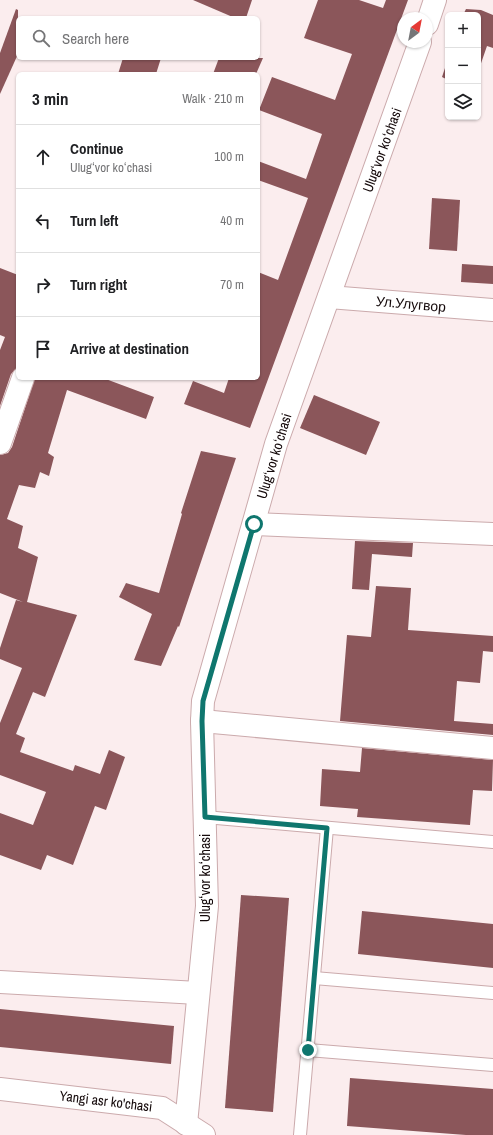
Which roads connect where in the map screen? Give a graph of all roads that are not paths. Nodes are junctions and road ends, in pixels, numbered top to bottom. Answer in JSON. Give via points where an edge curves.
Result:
{"nodes":[{"id":1,"x":436,"y":0,"type":"edge"},
{"id":2,"x":432,"y":12,"type":"edge"},
{"id":3,"x":418,"y":48,"type":"edge"},
{"id":4,"x":329,"y":297,"type":"junction"},
{"id":5,"x":493,"y":310,"type":"edge"},
{"id":6,"x":22,"y":380,"type":"edge"},
{"id":7,"x":0,"y":443,"type":"edge"},
{"id":8,"x":254,"y":524,"type":"junction"},
{"id":9,"x":493,"y":534,"type":"edge"},
{"id":10,"x":202,"y":721,"type":"junction"},
{"id":11,"x":493,"y":748,"type":"edge"},
{"id":12,"x":205,"y":817,"type":"junction"},
{"id":13,"x":327,"y":828,"type":"junction"},
{"id":14,"x":493,"y":842,"type":"edge"},
{"id":15,"x":314,"y":978,"type":"junction"},
{"id":16,"x":0,"y":982,"type":"edge"},
{"id":17,"x":198,"y":993,"type":"junction"},
{"id":18,"x":493,"y":993,"type":"edge"},
{"id":19,"x":308,"y":1050,"type":"junction"},
{"id":20,"x":493,"y":1065,"type":"edge"},
{"id":21,"x":0,"y":1089,"type":"edge"},
{"id":22,"x":195,"y":1129,"type":"edge"},
{"id":23,"x":300,"y":1135,"type":"edge"}],
"edges":[{"from":1,"to":2,"type":"street"},
{"from":3,"to":4,"type":"street","name":"Ulugʻvor koʻchasi"},
{"from":4,"to":5,"type":"street","name":"Ул.Улугвор"},
{"from":4,"to":8,"type":"street","name":"Ulugʻvor koʻchasi","via":[[276,444]]},
{"from":6,"to":7,"type":"street"},
{"from":8,"to":9,"type":"street"},
{"from":8,"to":10,"type":"street","name":"Ulugʻvor koʻchasi","via":[[203,701]]},
{"from":10,"to":11,"type":"street"},
{"from":10,"to":12,"type":"street","name":"Ulugʻvor koʻchasi"},
{"from":12,"to":13,"type":"lane"},
{"from":12,"to":17,"type":"street","name":"Ulugʻvor koʻchasi","via":[[207,906]]},
{"from":13,"to":14,"type":"lane"},
{"from":13,"to":15,"type":"lane"},
{"from":15,"to":18,"type":"lane"},
{"from":15,"to":19,"type":"lane"},
{"from":16,"to":17,"type":"street"},
{"from":17,"to":22,"type":"street","name":"Ulugʻvor koʻchasi"},
{"from":19,"to":20,"type":"lane"},
{"from":19,"to":23,"type":"lane"},
{"from":21,"to":22,"type":"street","name":"Yangi asr ko'chasi","via":[[162,1108]]}]}
